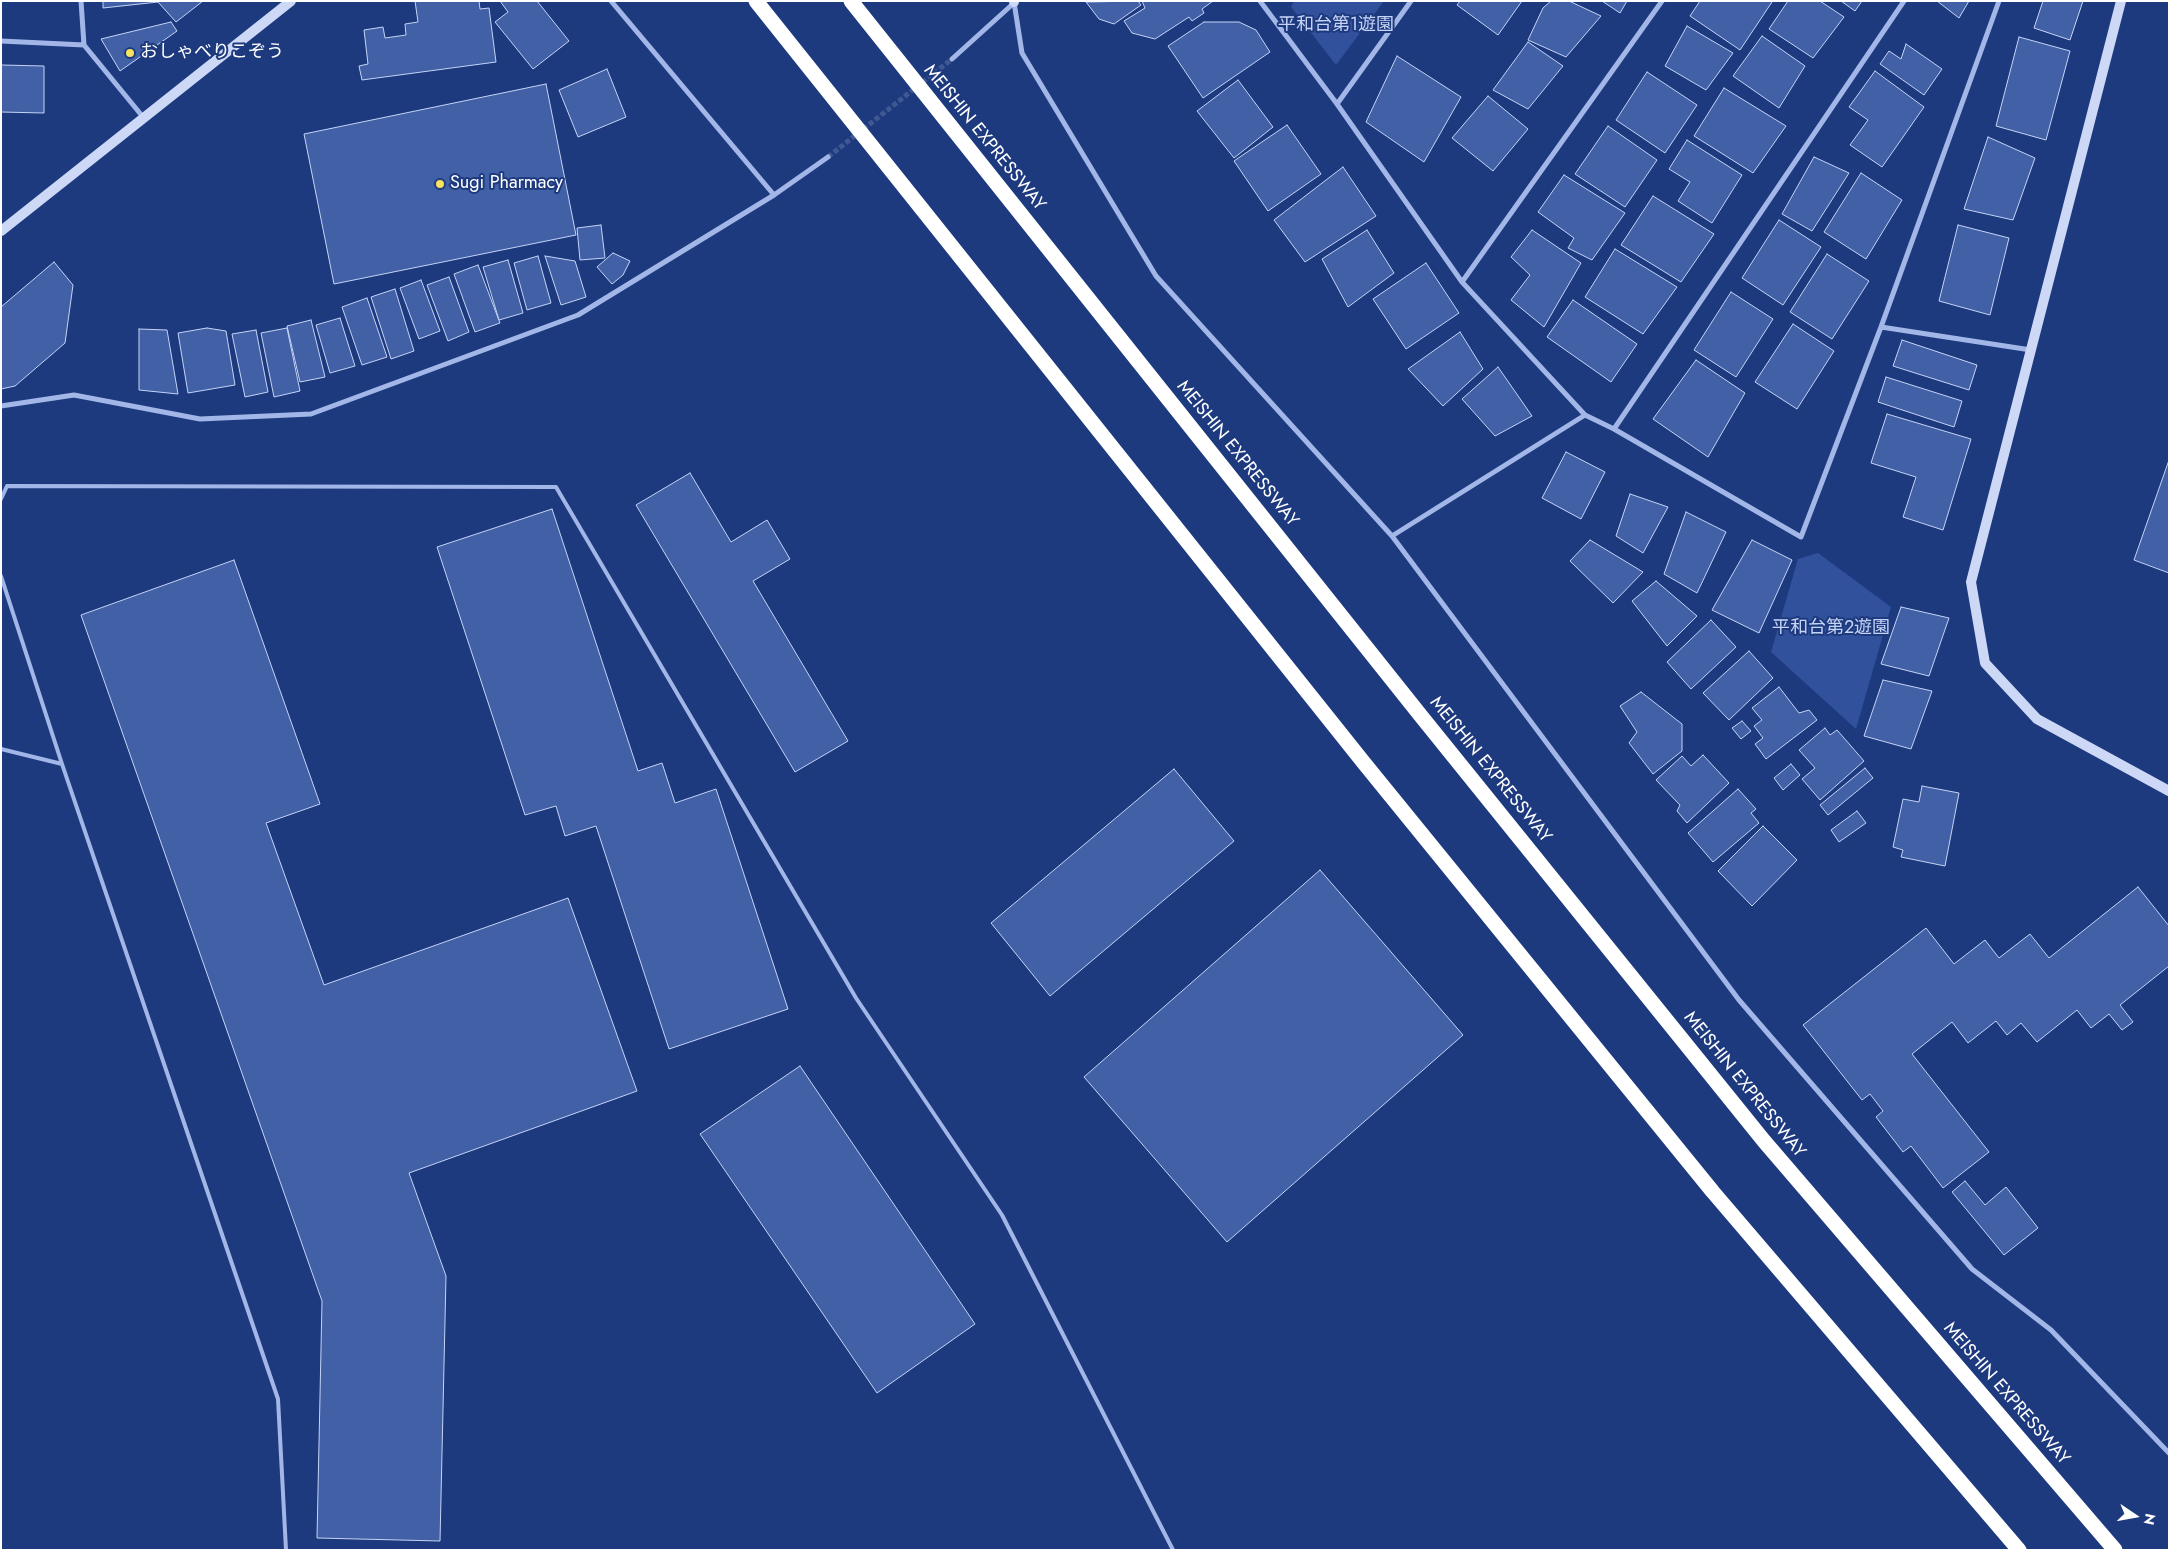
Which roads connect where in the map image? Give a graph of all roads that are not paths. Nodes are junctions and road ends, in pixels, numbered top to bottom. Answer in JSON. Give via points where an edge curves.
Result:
{"nodes":[{"id":1,"x":81,"y":1,"type":"edge"},
{"id":2,"x":291,"y":1,"type":"edge"},
{"id":3,"x":611,"y":1,"type":"edge"},
{"id":4,"x":756,"y":1,"type":"edge"},
{"id":5,"x":851,"y":1,"type":"edge"},
{"id":6,"x":1014,"y":1,"type":"edge"},
{"id":7,"x":1260,"y":1,"type":"edge"},
{"id":8,"x":1411,"y":1,"type":"edge"},
{"id":9,"x":1662,"y":1,"type":"edge"},
{"id":10,"x":1904,"y":1,"type":"edge"},
{"id":11,"x":1999,"y":1,"type":"edge"},
{"id":12,"x":2121,"y":1,"type":"edge"},
{"id":13,"x":1,"y":41,"type":"edge"},
{"id":14,"x":84,"y":45,"type":"junction"},
{"id":15,"x":952,"y":59,"type":"tunnel mouth"},
{"id":16,"x":1337,"y":104,"type":"junction"},
{"id":17,"x":143,"y":117,"type":"junction"},
{"id":18,"x":828,"y":157,"type":"tunnel mouth"},
{"id":19,"x":774,"y":195,"type":"junction"},
{"id":20,"x":1,"y":231,"type":"edge"},
{"id":21,"x":1462,"y":282,"type":"junction"},
{"id":22,"x":1881,"y":327,"type":"junction"},
{"id":23,"x":2032,"y":350,"type":"junction"},
{"id":24,"x":1,"y":406,"type":"edge"},
{"id":25,"x":1585,"y":415,"type":"junction"},
{"id":26,"x":1614,"y":429,"type":"junction"},
{"id":27,"x":1,"y":499,"type":"edge"},
{"id":28,"x":1392,"y":536,"type":"junction"},
{"id":29,"x":1,"y":576,"type":"edge"},
{"id":30,"x":1,"y":749,"type":"edge"},
{"id":31,"x":62,"y":764,"type":"junction"},
{"id":32,"x":2169,"y":792,"type":"edge"},
{"id":33,"x":2169,"y":1453,"type":"edge"},
{"id":34,"x":286,"y":1550,"type":"edge"},
{"id":35,"x":1172,"y":1550,"type":"edge"},
{"id":36,"x":2019,"y":1550,"type":"edge"},
{"id":37,"x":2115,"y":1550,"type":"edge"}],
"edges":[{"from":1,"to":14,"type":"street"},
{"from":2,"to":17,"type":"street"},
{"from":3,"to":19,"type":"street"},
{"from":4,"to":36,"type":"highway","via":[[1358,755],[1712,1192]]},
{"from":5,"to":37,"type":"highway","name":"MEISHIN EXPRESSWAY","via":[[1764,1141]]},
{"from":6,"to":15,"type":"street"},
{"from":6,"to":28,"type":"street","via":[[1022,53],[1156,276]]},
{"from":7,"to":16,"type":"street"},
{"from":8,"to":16,"type":"street"},
{"from":9,"to":21,"type":"street"},
{"from":10,"to":26,"type":"street"},
{"from":11,"to":22,"type":"street"},
{"from":12,"to":23,"type":"street"},
{"from":13,"to":14,"type":"street"},
{"from":14,"to":17,"type":"street"},
{"from":16,"to":21,"type":"street"},
{"from":17,"to":20,"type":"street"},
{"from":18,"to":19,"type":"street"},
{"from":19,"to":24,"type":"street","via":[[578,315],[311,414],[200,419],[74,395]]},
{"from":21,"to":25,"type":"street"},
{"from":22,"to":23,"type":"street"},
{"from":22,"to":26,"type":"street","via":[[1801,537]]},
{"from":23,"to":32,"type":"street","via":[[1971,582],[1985,663],[2038,719]]},
{"from":25,"to":26,"type":"street"},
{"from":25,"to":28,"type":"street"},
{"from":27,"to":35,"type":"lane","via":[[7,486],[556,487],[856,998],[1002,1215]]},
{"from":28,"to":33,"type":"street","via":[[1738,1000],[1972,1269],[2051,1330]]},
{"from":29,"to":31,"type":"lane"},
{"from":30,"to":31,"type":"lane"},
{"from":31,"to":34,"type":"lane","via":[[278,1399]]}]}
